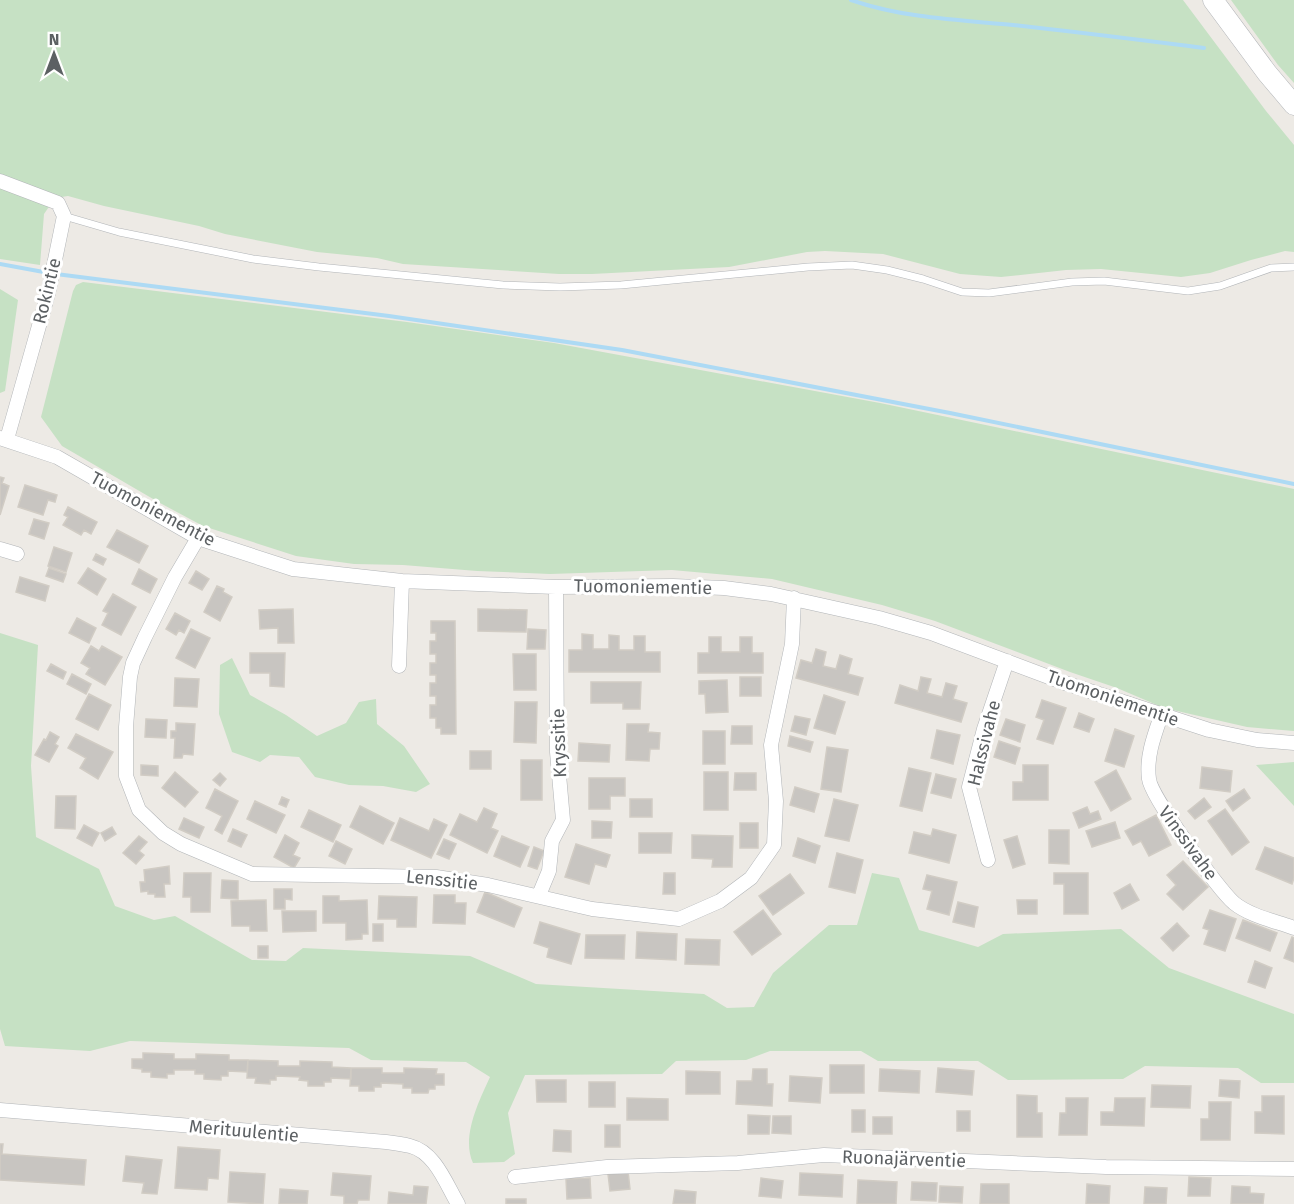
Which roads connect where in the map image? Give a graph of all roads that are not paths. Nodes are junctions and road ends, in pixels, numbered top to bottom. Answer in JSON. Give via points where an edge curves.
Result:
{"nodes":[{"id":1,"x":1213,"y":0,"type":"edge"},
{"id":2,"x":1294,"y":105,"type":"edge"},
{"id":3,"x":0,"y":181,"type":"edge"},
{"id":4,"x":64,"y":216,"type":"junction"},
{"id":5,"x":1294,"y":267,"type":"edge"},
{"id":6,"x":4,"y":438,"type":"edge"},
{"id":7,"x":198,"y":538,"type":"junction"},
{"id":8,"x":0,"y":549,"type":"edge"},
{"id":9,"x":17,"y":554,"type":"dead end"},
{"id":10,"x":402,"y":581,"type":"junction"},
{"id":11,"x":556,"y":587,"type":"junction"},
{"id":12,"x":794,"y":598,"type":"junction"},
{"id":13,"x":1006,"y":661,"type":"junction"},
{"id":14,"x":399,"y":666,"type":"dead end"},
{"id":15,"x":1161,"y":716,"type":"junction"},
{"id":16,"x":1294,"y":743,"type":"edge"},
{"id":17,"x":988,"y":860,"type":"dead end"},
{"id":18,"x":539,"y":896,"type":"junction"},
{"id":19,"x":1294,"y":928,"type":"edge"},
{"id":20,"x":0,"y":1110,"type":"edge"},
{"id":21,"x":1294,"y":1170,"type":"edge"},
{"id":22,"x":515,"y":1177,"type":"dead end"},
{"id":23,"x":458,"y":1204,"type":"edge"}],
"edges":[{"from":1,"to":2,"type":"main road"},
{"from":3,"to":4,"type":"street","via":[[58,203]]},
{"from":4,"to":5,"type":"lane","via":[[119,232],[253,259],[503,285],[621,285],[852,266],[887,270],[962,292],[989,293],[1104,281],[1188,291],[1220,286],[1271,268]]},
{"from":4,"to":6,"type":"street","name":"Rokintie","via":[[48,294]]},
{"from":6,"to":7,"type":"street","name":"Tuomoniementie","via":[[57,457]]},
{"from":7,"to":10,"type":"street","name":"Tuomoniementie","via":[[293,569]]},
{"from":7,"to":18,"type":"street","name":"Lenssitie","via":[[145,637],[130,677],[126,776],[139,810],[149,822],[181,844],[252,874],[436,877]]},
{"from":8,"to":9,"type":"street"},
{"from":10,"to":11,"type":"street","name":"Tuomoniementie"},
{"from":10,"to":14,"type":"street"},
{"from":11,"to":12,"type":"street","name":"Tuomoniementie","via":[[724,588]]},
{"from":11,"to":18,"type":"street","name":"Kryssitie","via":[[557,752],[563,820],[552,842],[549,871]]},
{"from":12,"to":13,"type":"street","name":"Tuomoniementie","via":[[931,633]]},
{"from":12,"to":18,"type":"street","name":"Lenssitie","via":[[792,644],[771,745],[776,801],[774,845],[751,878],[720,901],[679,919],[592,909]]},
{"from":13,"to":15,"type":"street","name":"Tuomoniementie"},
{"from":13,"to":17,"type":"street","name":"Halssivahe","via":[[969,787]]},
{"from":15,"to":16,"type":"street","name":"Tuomoniementie","via":[[1257,740]]},
{"from":15,"to":19,"type":"street","name":"Vinssivahe","via":[[1149,755],[1149,780],[1158,801],[1235,904]]},
{"from":20,"to":23,"type":"street","name":"Merituulentie","via":[[412,1146],[435,1164]]},
{"from":21,"to":22,"type":"street","name":"Ruonajärventie","via":[[824,1155],[738,1163],[607,1167]]}]}
